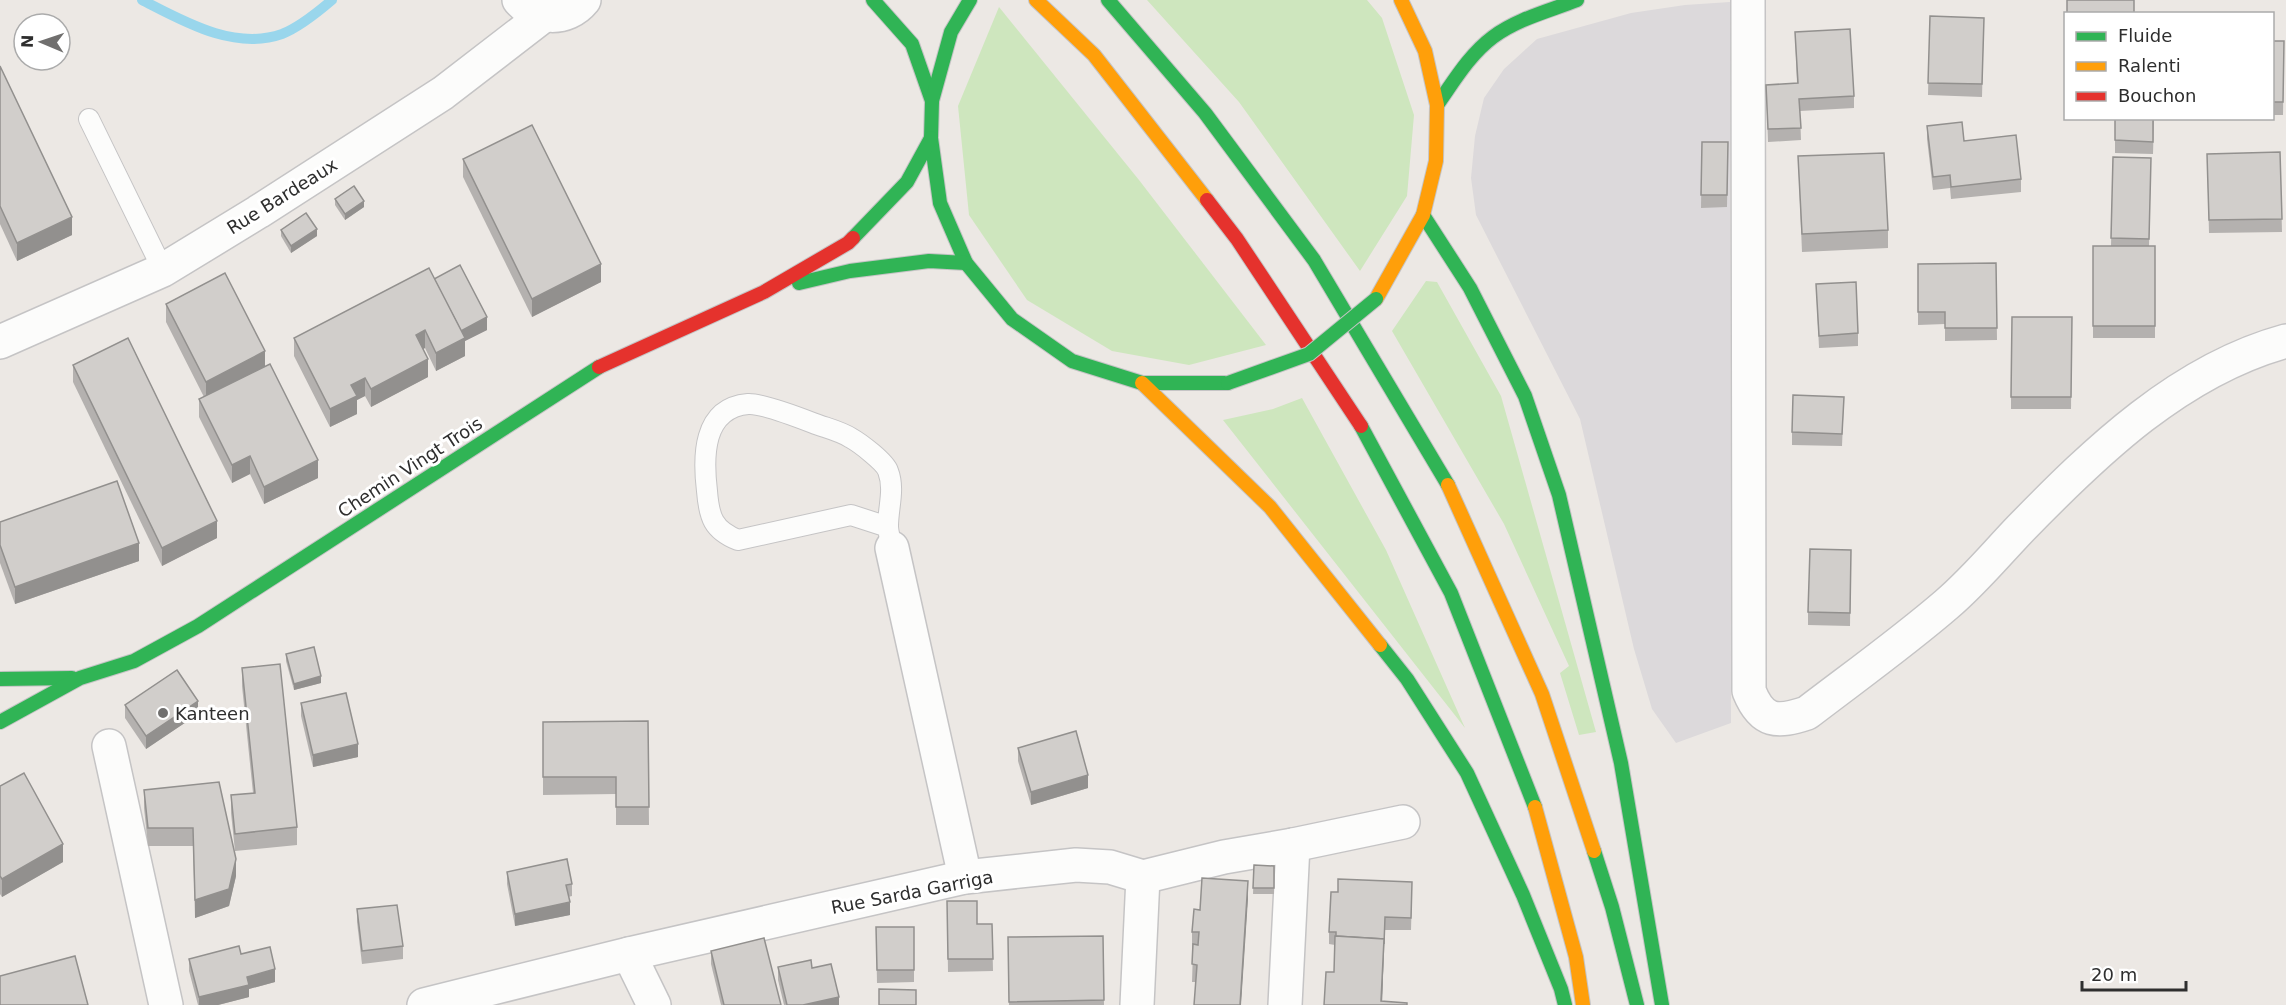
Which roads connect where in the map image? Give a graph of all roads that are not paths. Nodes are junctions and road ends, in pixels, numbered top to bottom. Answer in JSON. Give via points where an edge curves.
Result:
{"nodes":[{"id":1,"x":584,"y":0,"type":"edge"},
{"id":2,"x":873,"y":0,"type":"edge"},
{"id":3,"x":970,"y":0,"type":"edge"},
{"id":4,"x":1036,"y":0,"type":"edge"},
{"id":5,"x":1108,"y":0,"type":"edge"},
{"id":6,"x":1401,"y":0,"type":"edge"},
{"id":7,"x":1577,"y":0,"type":"edge"},
{"id":8,"x":1748,"y":0,"type":"edge"},
{"id":9,"x":531,"y":8,"type":"edge"},
{"id":10,"x":932,"y":101,"type":"junction"},
{"id":11,"x":1437,"y":105,"type":"junction"},
{"id":12,"x":89,"y":119,"type":"dead end"},
{"id":13,"x":931,"y":138,"type":"junction"},
{"id":14,"x":1424,"y":215,"type":"junction"},
{"id":15,"x":966,"y":263,"type":"junction"},
{"id":16,"x":164,"y":270,"type":"junction"},
{"id":17,"x":764,"y":292,"type":"junction"},
{"id":18,"x":2286,"y":341,"type":"edge"},
{"id":19,"x":0,"y":342,"type":"edge"},
{"id":20,"x":1142,"y":384,"type":"junction"},
{"id":21,"x":890,"y":537,"type":"junction"},
{"id":22,"x":80,"y":678,"type":"junction"},
{"id":23,"x":0,"y":679,"type":"edge"},
{"id":24,"x":0,"y":722,"type":"edge"},
{"id":25,"x":109,"y":746,"type":"dead end"},
{"id":26,"x":1403,"y":822,"type":"dead end"},
{"id":27,"x":1293,"y":845,"type":"junction"},
{"id":28,"x":1143,"y":877,"type":"junction"},
{"id":29,"x":965,"y":878,"type":"junction"},
{"id":30,"x":629,"y":954,"type":"junction"},
{"id":31,"x":166,"y":1005,"type":"edge"},
{"id":32,"x":424,"y":1005,"type":"edge"},
{"id":33,"x":654,"y":1005,"type":"edge"},
{"id":34,"x":1137,"y":1005,"type":"edge"},
{"id":35,"x":1285,"y":1005,"type":"edge"},
{"id":36,"x":1565,"y":1005,"type":"edge"},
{"id":37,"x":1583,"y":1005,"type":"edge"},
{"id":38,"x":1637,"y":1005,"type":"edge"},
{"id":39,"x":1662,"y":1005,"type":"edge"}],
"edges":[{"from":1,"to":9,"type":"street","name":"Rue Bardeaux","via":[[571,12],[557,16]]},
{"from":2,"to":10,"type":"main road","via":[[912,44]]},
{"from":3,"to":10,"type":"main road","via":[[951,32]]},
{"from":4,"to":37,"type":"main road","via":[[1094,56],[1237,238],[1360,423],[1451,594],[1532,796],[1576,957]]},
{"from":5,"to":38,"type":"main road","via":[[1205,113],[1314,260],[1452,492],[1542,694],[1612,907]]},
{"from":6,"to":11,"type":"main road","via":[[1425,51]]},
{"from":7,"to":11,"type":"main road","via":[[1503,31],[1488,42],[1470,59]]},
{"from":8,"to":18,"type":"street","via":[[1749,691],[1766,716],[1785,720],[1807,713],[1948,603],[2125,429],[2173,393],[2226,363]]},
{"from":9,"to":16,"type":"street","name":"Rue Bardeaux","via":[[443,93]]},
{"from":10,"to":13,"type":"main road"},
{"from":11,"to":14,"type":"main road","via":[[1436,161]]},
{"from":12,"to":16,"type":"lane"},
{"from":13,"to":15,"type":"main road","via":[[940,203]]},
{"from":13,"to":17,"type":"main road","name":"Chemin Vingt Trois","via":[[907,182],[848,243]]},
{"from":14,"to":20,"type":"main road","bridge":true,"via":[[1376,299],[1309,354],[1228,383]]},
{"from":14,"to":39,"type":"main road","via":[[1470,288],[1526,396],[1559,495],[1621,764]]},
{"from":15,"to":17,"type":"main road","name":"Chemin Vingt Trois","via":[[929,261],[850,271]]},
{"from":15,"to":20,"type":"main road","via":[[1012,319],[1072,361]]},
{"from":16,"to":19,"type":"street","name":"Rue Bardeaux"},
{"from":17,"to":22,"type":"main road","name":"Chemin Vingt Trois","via":[[609,361],[198,626],[134,661]]},
{"from":20,"to":36,"type":"main road","via":[[1270,507],[1407,679],[1467,773],[1523,895]]},
{"from":21,"to":21,"type":"lane","via":[[888,470],[852,438],[749,403],[722,415],[712,428],[704,467],[708,507],[712,521],[725,535],[738,540],[851,515]]},
{"from":21,"to":29,"type":"street"},
{"from":22,"to":23,"type":"main road","name":"Chemin Vingt Trois"},
{"from":22,"to":24,"type":"main road","name":"Chemin Vingt Trois"},
{"from":25,"to":31,"type":"street"},
{"from":26,"to":27,"type":"street"},
{"from":27,"to":28,"type":"street"},
{"from":27,"to":35,"type":"street"},
{"from":28,"to":29,"type":"street","name":"Rue Sarda Garriga","via":[[1110,867],[1076,865]]},
{"from":28,"to":34,"type":"street"},
{"from":29,"to":30,"type":"street","name":"Rue Sarda Garriga"},
{"from":30,"to":32,"type":"street","name":"Rue Sarda Garriga"},
{"from":30,"to":33,"type":"street"}]}
